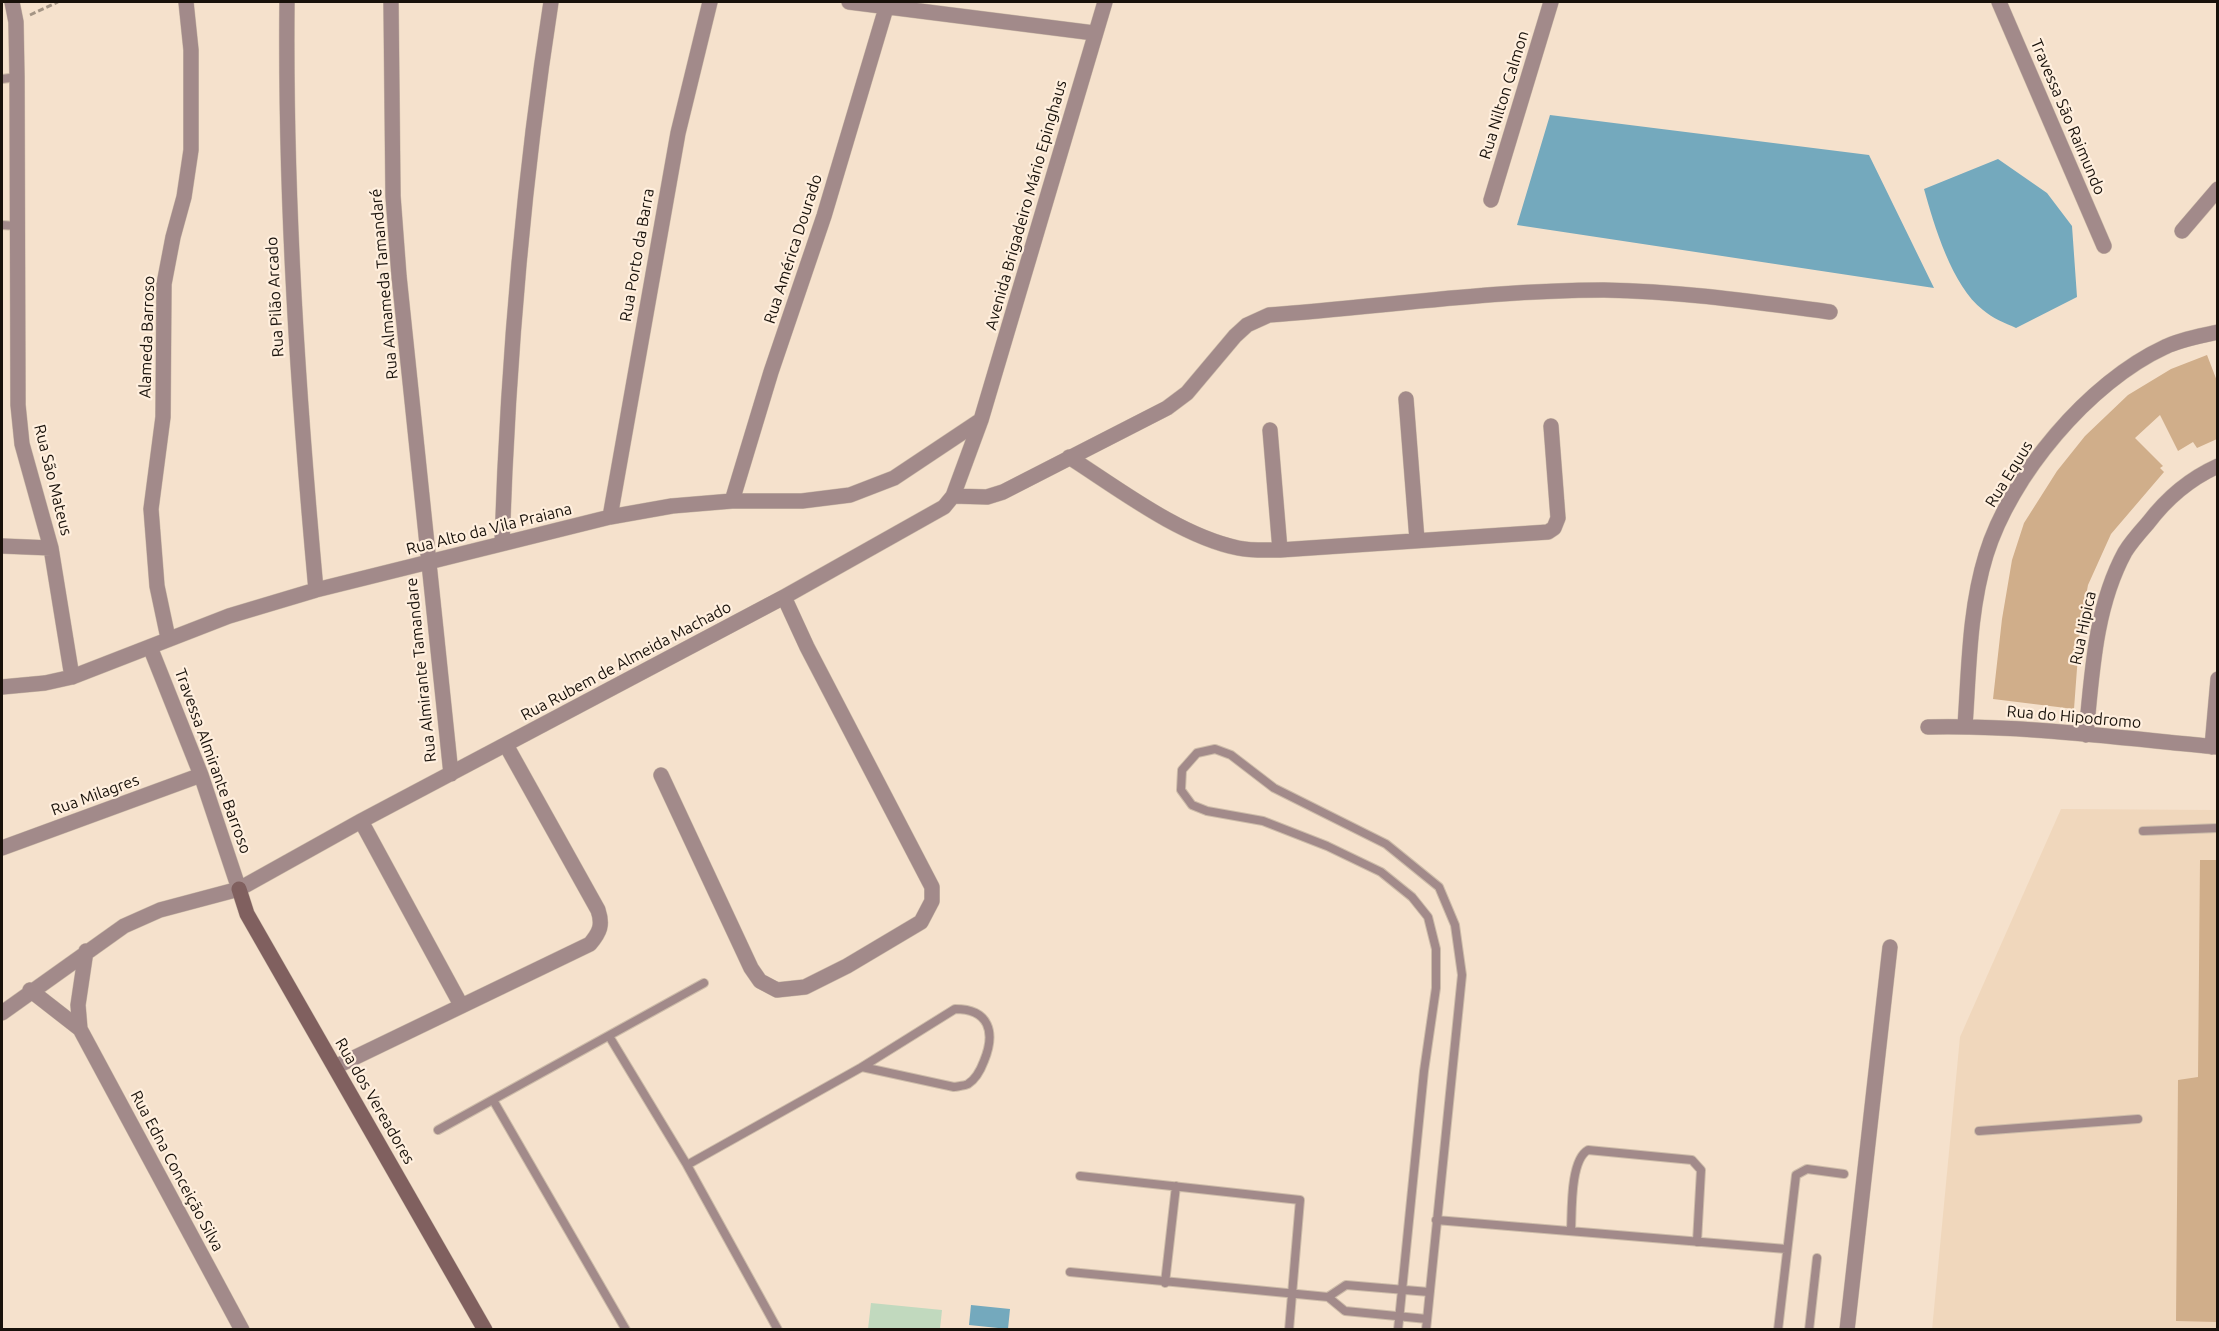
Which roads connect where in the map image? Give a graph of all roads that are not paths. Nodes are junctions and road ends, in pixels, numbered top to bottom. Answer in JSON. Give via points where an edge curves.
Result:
{"nodes":[{"id":1,"x":12,"y":2,"type":"edge"},
{"id":2,"x":186,"y":2,"type":"edge"},
{"id":3,"x":287,"y":2,"type":"edge"},
{"id":4,"x":390,"y":2,"type":"edge"},
{"id":5,"x":551,"y":2,"type":"edge"},
{"id":6,"x":710,"y":2,"type":"edge"},
{"id":7,"x":849,"y":2,"type":"edge"},
{"id":8,"x":1106,"y":2,"type":"edge"},
{"id":9,"x":1551,"y":2,"type":"edge"},
{"id":10,"x":1999,"y":2,"type":"edge"},
{"id":11,"x":886,"y":8,"type":"junction"},
{"id":12,"x":1094,"y":33,"type":"junction"},
{"id":13,"x":17,"y":77,"type":"junction"},
{"id":14,"x":2,"y":79,"type":"edge"},
{"id":15,"x":2217,"y":189,"type":"edge"},
{"id":16,"x":1491,"y":200,"type":"dead end"},
{"id":17,"x":9,"y":225,"type":"edge"},
{"id":18,"x":2182,"y":231,"type":"dead end"},
{"id":19,"x":2104,"y":246,"type":"dead end"},
{"id":20,"x":1830,"y":312,"type":"dead end"},
{"id":21,"x":2217,"y":332,"type":"edge"},
{"id":22,"x":1406,"y":399,"type":"dead end"},
{"id":23,"x":981,"y":420,"type":"junction"},
{"id":24,"x":1551,"y":426,"type":"dead end"},
{"id":25,"x":1270,"y":430,"type":"dead end"},
{"id":26,"x":1069,"y":457,"type":"junction"},
{"id":27,"x":2217,"y":466,"type":"edge"},
{"id":28,"x":953,"y":496,"type":"junction"},
{"id":29,"x":732,"y":501,"type":"junction"},
{"id":30,"x":610,"y":517,"type":"junction"},
{"id":31,"x":1417,"y":540,"type":"junction"},
{"id":32,"x":502,"y":543,"type":"junction"},
{"id":33,"x":2,"y":546,"type":"edge"},
{"id":34,"x":51,"y":548,"type":"junction"},
{"id":35,"x":1280,"y":550,"type":"junction"},
{"id":36,"x":427,"y":563,"type":"junction"},
{"id":37,"x":316,"y":590,"type":"junction"},
{"id":38,"x":784,"y":597,"type":"junction"},
{"id":39,"x":168,"y":638,"type":"junction"},
{"id":40,"x":150,"y":647,"type":"junction"},
{"id":41,"x":72,"y":677,"type":"junction"},
{"id":42,"x":2217,"y":679,"type":"edge"},
{"id":43,"x":2,"y":687,"type":"edge"},
{"id":44,"x":1965,"y":726,"type":"junction"},
{"id":45,"x":1928,"y":727,"type":"dead end"},
{"id":46,"x":2086,"y":735,"type":"junction"},
{"id":47,"x":506,"y":745,"type":"junction"},
{"id":48,"x":2215,"y":747,"type":"edge"},
{"id":49,"x":451,"y":774,"type":"junction"},
{"id":50,"x":201,"y":775,"type":"junction"},
{"id":51,"x":662,"y":775,"type":"dead end"},
{"id":52,"x":360,"y":820,"type":"junction"},
{"id":53,"x":2217,"y":828,"type":"edge"},
{"id":54,"x":2143,"y":831,"type":"dead end"},
{"id":55,"x":2,"y":848,"type":"edge"},
{"id":56,"x":239,"y":889,"type":"junction"},
{"id":57,"x":1890,"y":947,"type":"dead end"},
{"id":58,"x":86,"y":951,"type":"junction"},
{"id":59,"x":704,"y":983,"type":"dead end"},
{"id":60,"x":30,"y":990,"type":"junction"},
{"id":61,"x":461,"y":1005,"type":"junction"},
{"id":62,"x":2,"y":1013,"type":"edge"},
{"id":63,"x":80,"y":1029,"type":"junction"},
{"id":64,"x":609,"y":1036,"type":"junction"},
{"id":65,"x":335,"y":1067,"type":"junction"},
{"id":66,"x":862,"y":1068,"type":"junction"},
{"id":67,"x":493,"y":1100,"type":"junction"},
{"id":68,"x":2138,"y":1119,"type":"dead end"},
{"id":69,"x":438,"y":1130,"type":"dead end"},
{"id":70,"x":1979,"y":1131,"type":"dead end"},
{"id":71,"x":687,"y":1165,"type":"junction"},
{"id":72,"x":1844,"y":1174,"type":"dead end"},
{"id":73,"x":1080,"y":1176,"type":"dead end"},
{"id":74,"x":1176,"y":1186,"type":"junction"},
{"id":75,"x":1436,"y":1220,"type":"junction"},
{"id":76,"x":1571,"y":1231,"type":"junction"},
{"id":77,"x":1697,"y":1242,"type":"junction"},
{"id":78,"x":1786,"y":1249,"type":"junction"},
{"id":79,"x":1817,"y":1258,"type":"dead end"},
{"id":80,"x":1070,"y":1272,"type":"dead end"},
{"id":81,"x":1165,"y":1283,"type":"junction"},
{"id":82,"x":1402,"y":1290,"type":"junction"},
{"id":83,"x":1429,"y":1292,"type":"junction"},
{"id":84,"x":1293,"y":1294,"type":"junction"},
{"id":85,"x":1328,"y":1297,"type":"junction"},
{"id":86,"x":1400,"y":1317,"type":"junction"},
{"id":87,"x":1427,"y":1318,"type":"junction"},
{"id":88,"x":242,"y":1329,"type":"edge"},
{"id":89,"x":485,"y":1329,"type":"edge"},
{"id":90,"x":626,"y":1329,"type":"edge"},
{"id":91,"x":778,"y":1329,"type":"edge"},
{"id":92,"x":1289,"y":1329,"type":"edge"},
{"id":93,"x":1398,"y":1329,"type":"edge"},
{"id":94,"x":1426,"y":1329,"type":"edge"},
{"id":95,"x":1778,"y":1329,"type":"edge"},
{"id":96,"x":1809,"y":1329,"type":"edge"},
{"id":97,"x":1846,"y":1329,"type":"edge"}],
"edges":[{"from":1,"to":13,"type":"street","name":"Rua São Mateus"},
{"from":2,"to":39,"type":"street","name":"Alameda Barroso","via":[[191,50],[191,150],[164,284],[163,417],[151,509],[154,564]]},
{"from":3,"to":37,"type":"street","name":"Rua Pilão Arcado","via":[[290,243],[299,409]]},
{"from":4,"to":36,"type":"street","name":"Rua Almameda Tamandaré","via":[[393,196]]},
{"from":5,"to":32,"type":"street","via":[[525,187],[509,385]]},
{"from":6,"to":30,"type":"street","name":"Rua Porto da Barra","via":[[678,133]]},
{"from":7,"to":11,"type":"street"},
{"from":8,"to":12,"type":"street","name":"Avenida Brigadeiro Mário Epinghaus"},
{"from":9,"to":16,"type":"street","name":"Rua Nilton Calmon"},
{"from":10,"to":19,"type":"street","name":"Travessa São Raimundo"},
{"from":11,"to":12,"type":"street"},
{"from":11,"to":29,"type":"street","name":"Rua América Dourado"},
{"from":12,"to":23,"type":"street","name":"Avenida Brigadeiro Mário Epinghaus"},
{"from":13,"to":14,"type":"lane"},
{"from":13,"to":17,"type":"street","name":"Rua São Mateus"},
{"from":15,"to":18,"type":"street"},
{"from":17,"to":34,"type":"street","name":"Rua São Mateus","via":[[21,434]]},
{"from":20,"to":26,"type":"street","via":[[1702,296],[1605,290],[1430,299],[1269,315],[1235,336],[1187,393],[1167,408]]},
{"from":21,"to":44,"type":"street","name":"Rua Equus","via":[[2166,346],[2121,373],[2078,411],[2036,460],[2009,504],[1986,554],[1976,602]]},
{"from":22,"to":31,"type":"street"},
{"from":23,"to":28,"type":"street"},
{"from":23,"to":29,"type":"street","name":"Rua Alto da Vila Praiana","via":[[894,478],[869,489],[802,501]]},
{"from":24,"to":31,"type":"street","via":[[1558,518],[1554,528],[1548,532]]},
{"from":25,"to":35,"type":"street"},
{"from":26,"to":28,"type":"street","via":[[995,495]]},
{"from":26,"to":35,"type":"street","via":[[1188,529],[1239,548]]},
{"from":27,"to":46,"type":"street","name":"Rua Hipica","via":[[2195,476],[2162,506],[2126,551],[2105,601]]},
{"from":28,"to":38,"type":"street","name":"Rua Rubem de Almeida Machado","via":[[944,507]]},
{"from":29,"to":30,"type":"street","name":"Rua Alto da Vila Praiana"},
{"from":30,"to":32,"type":"street","name":"Rua Alto da Vila Praiana"},
{"from":31,"to":35,"type":"street"},
{"from":32,"to":36,"type":"street","name":"Rua Alto da Vila Praiana"},
{"from":33,"to":34,"type":"street"},
{"from":34,"to":41,"type":"street","name":"Rua São Mateus"},
{"from":36,"to":37,"type":"street","name":"Rua Alto da Vila Praiana"},
{"from":36,"to":49,"type":"street","name":"Rua Almirante Tamandare"},
{"from":37,"to":39,"type":"street","name":"Rua Alto da Vila Praiana"},
{"from":38,"to":47,"type":"street","name":"Rua Rubem de Almeida Machado"},
{"from":38,"to":51,"type":"street","via":[[932,887],[932,901],[921,922],[805,987],[786,991],[768,987],[751,968]]},
{"from":39,"to":40,"type":"street","name":"Rua Alto da Vila Praiana"},
{"from":40,"to":41,"type":"street","name":"Rua Alto da Vila Praiana"},
{"from":40,"to":50,"type":"street","name":"Travessa Almirante Barroso"},
{"from":41,"to":43,"type":"street","name":"Rua Alto da Vila Praiana"},
{"from":42,"to":48,"type":"street"},
{"from":44,"to":45,"type":"street","name":"Rua do Hipodromo"},
{"from":44,"to":46,"type":"street","name":"Rua do Hipodromo"},
{"from":46,"to":48,"type":"street","name":"Rua do Hipodromo"},
{"from":47,"to":49,"type":"street","name":"Rua Rubem de Almeida Machado"},
{"from":47,"to":61,"type":"street","via":[[602,922],[590,944]]},
{"from":49,"to":52,"type":"street","name":"Rua Rubem de Almeida Machado"},
{"from":50,"to":55,"type":"street","name":"Rua Milagres"},
{"from":50,"to":56,"type":"street","name":"Travessa Almirante Barroso"},
{"from":52,"to":56,"type":"street","name":"Rua Rubem de Almeida Machado"},
{"from":52,"to":61,"type":"street"},
{"from":53,"to":54,"type":"lane"},
{"from":56,"to":58,"type":"street","via":[[160,910],[124,926]]},
{"from":56,"to":65,"type":"street","name":"Rua dos Vereadores","via":[[248,914]]},
{"from":57,"to":97,"type":"street"},
{"from":58,"to":60,"type":"street"},
{"from":58,"to":63,"type":"street","name":"Rua Edna Conceição Silva","via":[[78,1005]]},
{"from":59,"to":64,"type":"lane"},
{"from":60,"to":62,"type":"street"},
{"from":60,"to":63,"type":"street","name":"Rua Edna Conceição Silva"},
{"from":61,"to":65,"type":"street"},
{"from":63,"to":88,"type":"street","name":"Rua Edna Conceição Silva"},
{"from":64,"to":67,"type":"lane"},
{"from":64,"to":71,"type":"lane"},
{"from":65,"to":89,"type":"street","name":"Rua dos Vereadores"},
{"from":66,"to":66,"type":"lane","via":[[955,1009],[970,1009],[987,1023],[987,1054],[968,1084],[954,1087]]},
{"from":66,"to":71,"type":"lane"},
{"from":67,"to":69,"type":"lane"},
{"from":67,"to":90,"type":"lane"},
{"from":68,"to":70,"type":"lane"},
{"from":71,"to":91,"type":"lane"},
{"from":72,"to":78,"type":"lane","via":[[1807,1169],[1796,1175]]},
{"from":73,"to":74,"type":"lane"},
{"from":74,"to":81,"type":"lane"},
{"from":74,"to":84,"type":"lane","via":[[1300,1200]]},
{"from":75,"to":76,"type":"lane"},
{"from":75,"to":82,"type":"lane","via":[[1462,975],[1455,925],[1439,886],[1386,844],[1274,788],[1231,755],[1215,748],[1197,753],[1182,770],[1181,790],[1192,805],[1263,821],[1327,846],[1381,872],[1412,897],[1428,917],[1436,949],[1436,988]]},
{"from":75,"to":83,"type":"lane"},
{"from":76,"to":77,"type":"lane"},
{"from":76,"to":77,"type":"lane","via":[[1576,1164],[1588,1150],[1692,1160],[1698,1164],[1701,1170]]},
{"from":77,"to":78,"type":"lane"},
{"from":78,"to":95,"type":"lane"},
{"from":79,"to":96,"type":"lane"},
{"from":80,"to":81,"type":"lane"},
{"from":81,"to":84,"type":"lane"},
{"from":82,"to":83,"type":"lane"},
{"from":82,"to":85,"type":"lane","via":[[1346,1285]]},
{"from":82,"to":86,"type":"lane"},
{"from":83,"to":87,"type":"lane"},
{"from":84,"to":85,"type":"lane"},
{"from":84,"to":92,"type":"lane"},
{"from":85,"to":86,"type":"lane","via":[[1345,1311]]},
{"from":86,"to":87,"type":"lane"},
{"from":86,"to":93,"type":"lane"},
{"from":87,"to":94,"type":"lane"}]}
